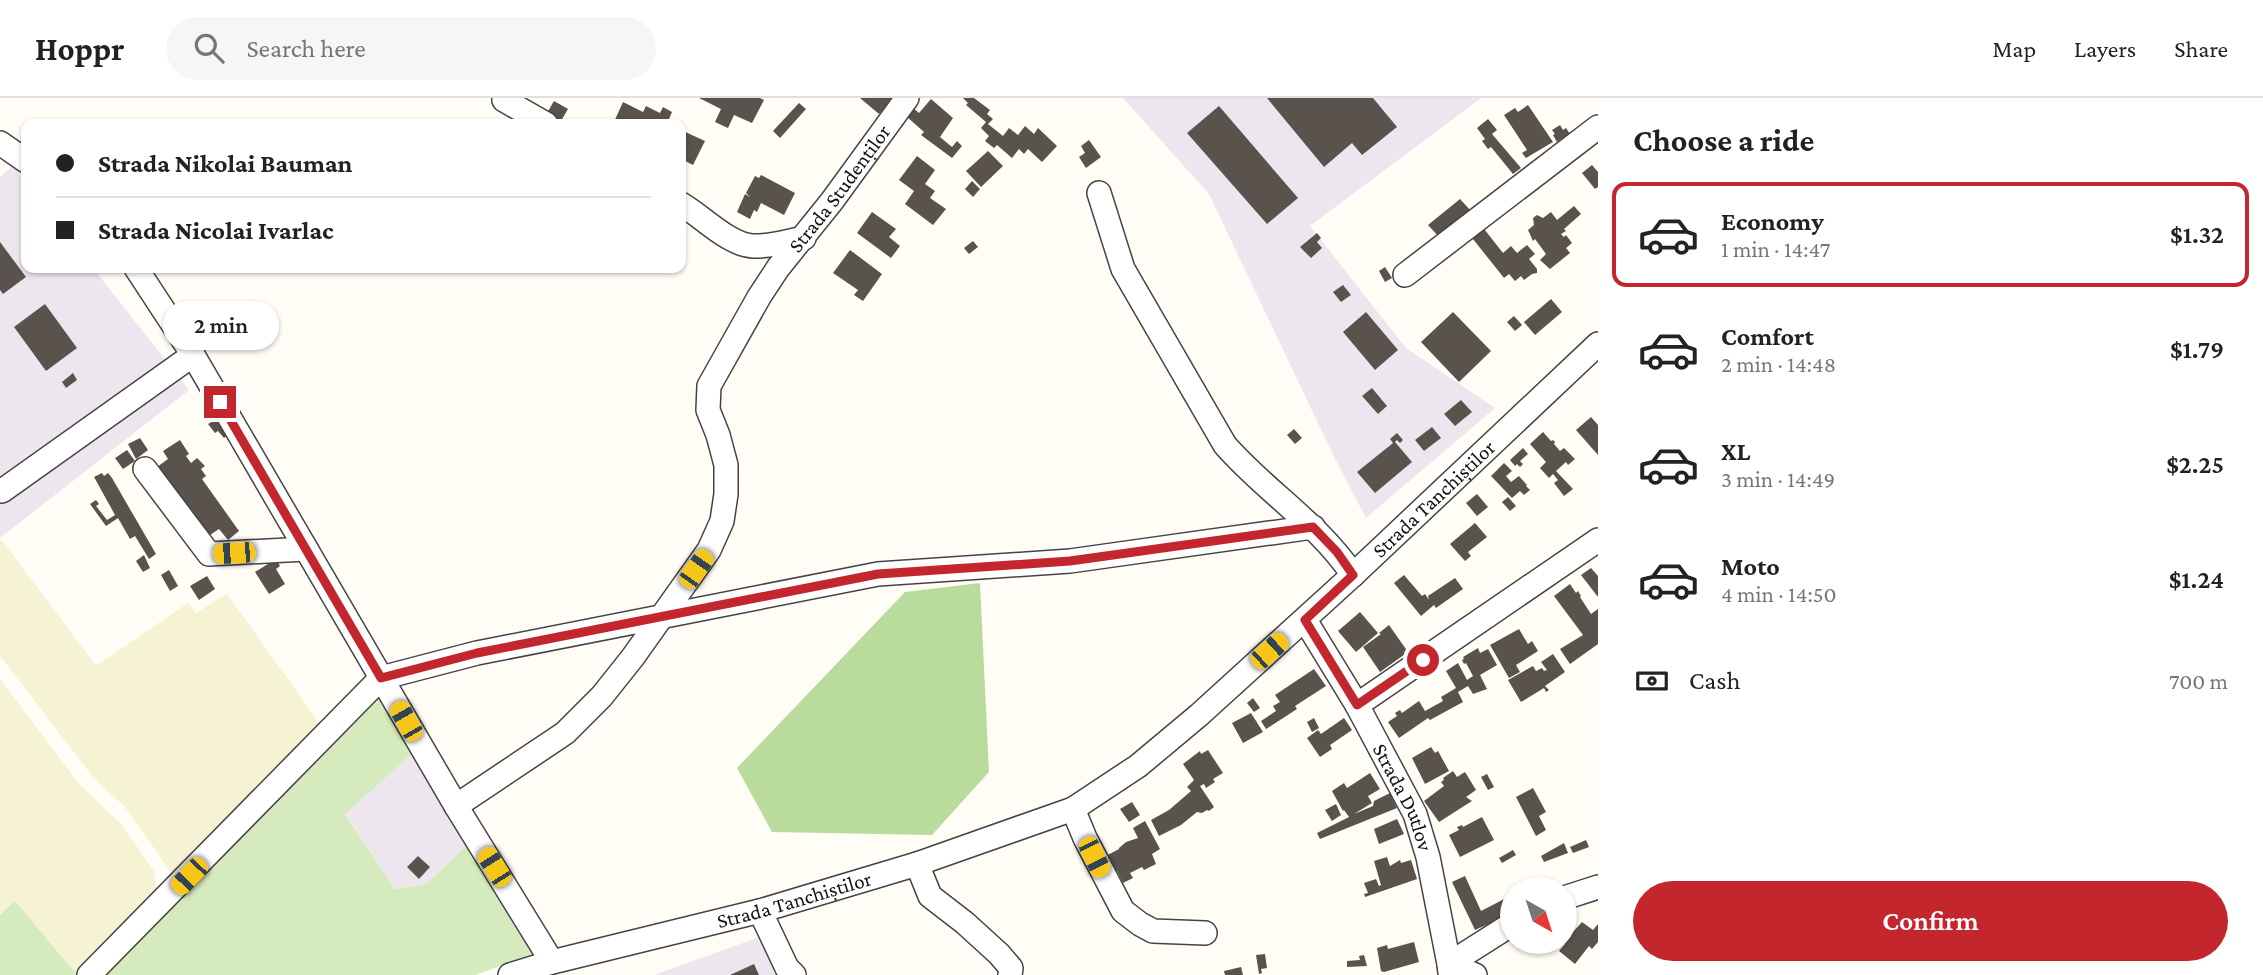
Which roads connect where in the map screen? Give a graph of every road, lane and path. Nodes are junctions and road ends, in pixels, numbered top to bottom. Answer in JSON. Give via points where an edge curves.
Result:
{"nodes":[{"id":1,"x":907,"y":98,"type":"edge"},
{"id":2,"x":504,"y":100,"type":"dead end"},
{"id":3,"x":537,"y":119,"type":"edge"},
{"id":4,"x":1598,"y":127,"type":"edge"},
{"id":5,"x":1100,"y":193,"type":"dead end"},
{"id":6,"x":686,"y":207,"type":"edge"},
{"id":7,"x":804,"y":238,"type":"junction"},
{"id":8,"x":139,"y":273,"type":"edge"},
{"id":9,"x":1405,"y":275,"type":"dead end"},
{"id":10,"x":1598,"y":344,"type":"edge"},
{"id":11,"x":193,"y":355,"type":"junction"},
{"id":12,"x":145,"y":469,"type":"dead end"},
{"id":13,"x":2,"y":491,"type":"edge"},
{"id":14,"x":1313,"y":527,"type":"junction"},
{"id":15,"x":1598,"y":540,"type":"edge"},
{"id":16,"x":306,"y":549,"type":"junction"},
{"id":17,"x":1353,"y":575,"type":"junction"},
{"id":18,"x":659,"y":618,"type":"junction"},
{"id":19,"x":1305,"y":620,"type":"junction"},
{"id":20,"x":381,"y":678,"type":"junction"},
{"id":21,"x":1357,"y":705,"type":"junction"},
{"id":22,"x":456,"y":806,"type":"junction"},
{"id":23,"x":1073,"y":809,"type":"junction"},
{"id":24,"x":917,"y":864,"type":"junction"},
{"id":25,"x":1598,"y":887,"type":"edge"},
{"id":26,"x":1577,"y":894,"type":"edge"},
{"id":27,"x":760,"y":911,"type":"junction"},
{"id":28,"x":1205,"y":933,"type":"dead end"},
{"id":29,"x":1500,"y":933,"type":"edge"},
{"id":30,"x":552,"y":962,"type":"junction"},
{"id":31,"x":1450,"y":970,"type":"edge"},
{"id":32,"x":89,"y":975,"type":"edge"},
{"id":33,"x":510,"y":975,"type":"edge"},
{"id":34,"x":794,"y":975,"type":"edge"},
{"id":35,"x":1010,"y":975,"type":"edge"},
{"id":36,"x":1475,"y":975,"type":"edge"}],
"edges":[{"from":1,"to":7,"type":"street","name":"Strada Studenților"},
{"from":2,"to":3,"type":"street"},
{"from":4,"to":9,"type":"street"},
{"from":5,"to":14,"type":"street","via":[[1123,269],[1225,445]]},
{"from":6,"to":7,"type":"street","name":"Strada Studenților","via":[[744,245]]},
{"from":7,"to":18,"type":"street","via":[[759,297],[709,386],[708,410],[726,466],[722,521],[709,550]]},
{"from":8,"to":11,"type":"street"},
{"from":10,"to":17,"type":"street","name":"Strada Tanchiștilor"},
{"from":11,"to":13,"type":"street"},
{"from":11,"to":16,"type":"street"},
{"from":12,"to":16,"type":"street","via":[[209,554]]},
{"from":14,"to":17,"type":"street"},
{"from":14,"to":18,"type":"street","via":[[1070,561],[878,574]]},
{"from":15,"to":21,"type":"street"},
{"from":16,"to":20,"type":"street"},
{"from":17,"to":19,"type":"street","name":"Strada Tanchiștilor"},
{"from":18,"to":20,"type":"street","via":[[477,653]]},
{"from":18,"to":22,"type":"street","via":[[602,696],[565,733]]},
{"from":19,"to":21,"type":"street","name":"Strada Dutlov"},
{"from":19,"to":23,"type":"street","name":"Strada Tanchiștilor","via":[[1165,745]]},
{"from":20,"to":22,"type":"street"},
{"from":20,"to":32,"type":"street"},
{"from":21,"to":31,"type":"street","name":"Strada Dutlov","via":[[1415,814]]},
{"from":22,"to":30,"type":"street"},
{"from":23,"to":24,"type":"street","name":"Strada Tanchiștilor"},
{"from":23,"to":28,"type":"street","via":[[1123,911],[1153,931]]},
{"from":24,"to":27,"type":"street","name":"Strada Tanchiștilor"},
{"from":24,"to":35,"type":"street","via":[[930,896],[999,954],[1011,968]]},
{"from":25,"to":26,"type":"street"},
{"from":27,"to":30,"type":"street","name":"Strada Tanchiștilor"},
{"from":27,"to":34,"type":"street"},
{"from":29,"to":31,"type":"street"},
{"from":30,"to":33,"type":"street","name":"Strada Tanchiștilor"},
{"from":31,"to":36,"type":"street"}]}
